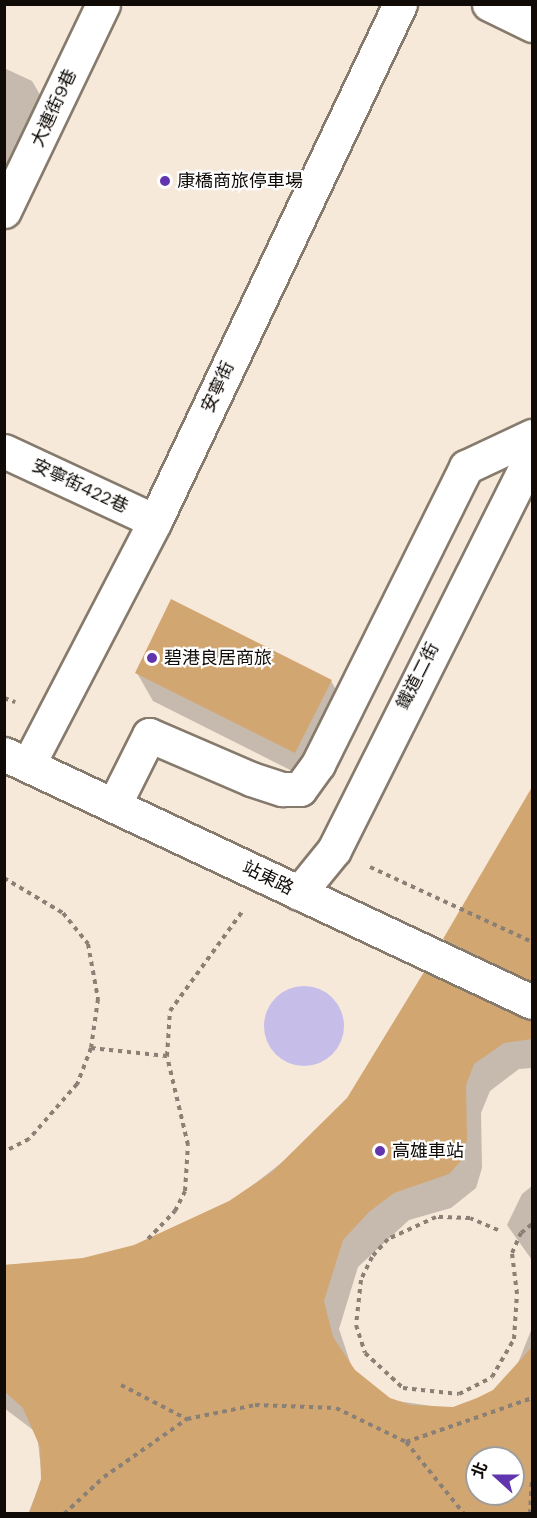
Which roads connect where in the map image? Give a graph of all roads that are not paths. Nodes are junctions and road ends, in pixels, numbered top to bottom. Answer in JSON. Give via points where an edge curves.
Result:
{"nodes":[{"id":1,"x":103,"y":4,"type":"edge"},
{"id":2,"x":400,"y":4,"type":"edge"},
{"id":3,"x":489,"y":4,"type":"edge"},
{"id":4,"x":532,"y":25,"type":"edge"},
{"id":5,"x":4,"y":211,"type":"edge"},
{"id":6,"x":532,"y":436,"type":"edge"},
{"id":7,"x":4,"y":451,"type":"edge"},
{"id":8,"x":532,"y":455,"type":"edge"},
{"id":9,"x":154,"y":521,"type":"junction"},
{"id":10,"x":16,"y":759,"type":"edge"},
{"id":11,"x":115,"y":804,"type":"junction"},
{"id":12,"x":299,"y":893,"type":"junction"},
{"id":13,"x":532,"y":1002,"type":"edge"}],
"edges":[{"from":1,"to":5,"type":"street","name":"大連街9巷"},
{"from":2,"to":9,"type":"street","name":"安寧街"},
{"from":3,"to":4,"type":"street"},
{"from":6,"to":11,"type":"street","via":[[466,467],[318,764],[300,789],[282,789],[251,779],[149,735]]},
{"from":7,"to":9,"type":"street","name":"安寧街422巷"},
{"from":8,"to":12,"type":"street","name":"鐵道二街","via":[[334,850]]},
{"from":9,"to":10,"type":"street","name":"安寧街"},
{"from":10,"to":11,"type":"street","name":"站東路"},
{"from":11,"to":12,"type":"street","name":"站東路"},
{"from":12,"to":13,"type":"street","name":"站東路"}]}
